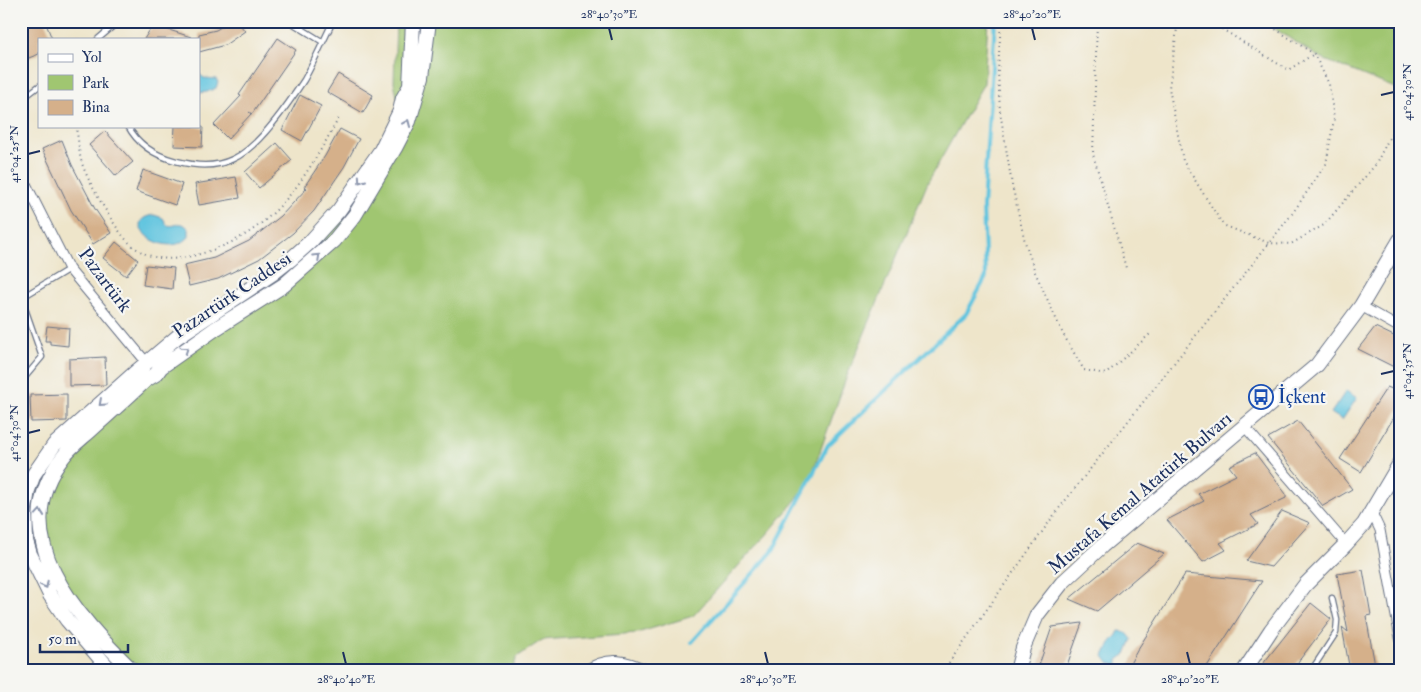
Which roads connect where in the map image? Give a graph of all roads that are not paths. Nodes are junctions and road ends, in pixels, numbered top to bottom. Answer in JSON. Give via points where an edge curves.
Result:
{"nodes":[{"id":1,"x":119,"y":21,"type":"edge"},
{"id":2,"x":289,"y":21,"type":"edge"},
{"id":3,"x":333,"y":21,"type":"edge"},
{"id":4,"x":413,"y":21,"type":"edge"},
{"id":5,"x":429,"y":21,"type":"edge"},
{"id":6,"x":99,"y":38,"type":"edge"},
{"id":7,"x":323,"y":42,"type":"junction"},
{"id":8,"x":38,"y":87,"type":"edge"},
{"id":9,"x":21,"y":100,"type":"edge"},
{"id":10,"x":129,"y":128,"type":"edge"},
{"id":11,"x":21,"y":174,"type":"edge"},
{"id":12,"x":21,"y":230,"type":"edge"},
{"id":13,"x":1400,"y":240,"type":"edge"},
{"id":14,"x":21,"y":253,"type":"edge"},
{"id":15,"x":69,"y":269,"type":"junction"},
{"id":16,"x":21,"y":297,"type":"edge"},
{"id":17,"x":1361,"y":306,"type":"junction"},
{"id":18,"x":1400,"y":328,"type":"edge"},
{"id":19,"x":147,"y":372,"type":"junction"},
{"id":20,"x":21,"y":382,"type":"edge"},
{"id":21,"x":1245,"y":427,"type":"junction"},
{"id":22,"x":1400,"y":464,"type":"edge"},
{"id":23,"x":1372,"y":513,"type":"junction"},
{"id":24,"x":1346,"y":544,"type":"junction"},
{"id":25,"x":1332,"y":598,"type":"dead end"},
{"id":26,"x":1400,"y":638,"type":"edge"},
{"id":27,"x":120,"y":665,"type":"edge"},
{"id":28,"x":111,"y":671,"type":"edge"},
{"id":29,"x":134,"y":671,"type":"edge"},
{"id":30,"x":584,"y":671,"type":"edge"},
{"id":31,"x":649,"y":671,"type":"edge"},
{"id":32,"x":1017,"y":671,"type":"edge"},
{"id":33,"x":1244,"y":671,"type":"edge"},
{"id":34,"x":1311,"y":671,"type":"edge"}],
"edges":[{"from":1,"to":6,"type":"lane"},
{"from":2,"to":7,"type":"lane"},
{"from":3,"to":7,"type":"lane"},
{"from":4,"to":19,"type":"street","name":"Pazartürk Caddesi","one_way":true,"via":[[410,86],[381,150],[339,210],[310,242],[272,274],[178,337]]},
{"from":19,"to":5,"type":"street","name":"Pazartürk Caddesi","one_way":true,"via":[[161,367],[284,286],[334,241],[356,215],[409,121],[422,78]]},
{"from":7,"to":10,"type":"lane","via":[[304,79],[277,117],[256,143],[233,159],[210,166],[166,158],[141,144]]},
{"from":8,"to":9,"type":"lane"},
{"from":11,"to":15,"type":"street","name":"Pazartürk"},
{"from":12,"to":14,"type":"lane","via":[[25,237]]},
{"from":13,"to":17,"type":"street","name":"Mustafa Kemal Atatürk Bulvarı"},
{"from":15,"to":16,"type":"lane"},
{"from":15,"to":19,"type":"street","name":"Pazartürk"},
{"from":16,"to":20,"type":"lane","via":[[42,357]]},
{"from":17,"to":18,"type":"street"},
{"from":17,"to":21,"type":"street","name":"Mustafa Kemal Atatürk Bulvarı","via":[[1317,365]]},
{"from":27,"to":19,"type":"street","one_way":true,"via":[[64,591],[42,542],[39,514],[45,486],[64,455]]},
{"from":19,"to":28,"type":"street","one_way":true,"via":[[54,445],[34,474],[25,509],[26,541],[42,580],[67,620]]},
{"from":21,"to":24,"type":"street"},
{"from":21,"to":32,"type":"street","name":"Mustafa Kemal Atatürk Bulvarı","via":[[1062,583],[1037,615]]},
{"from":22,"to":23,"type":"street"},
{"from":23,"to":24,"type":"street"},
{"from":23,"to":26,"type":"street","via":[[1380,530]]},
{"from":24,"to":33,"type":"street","via":[[1287,608]]},
{"from":25,"to":34,"type":"lane","via":[[1336,633]]},
{"from":27,"to":29,"type":"street"},
{"from":30,"to":31,"type":"street","via":[[617,659]]}]}
